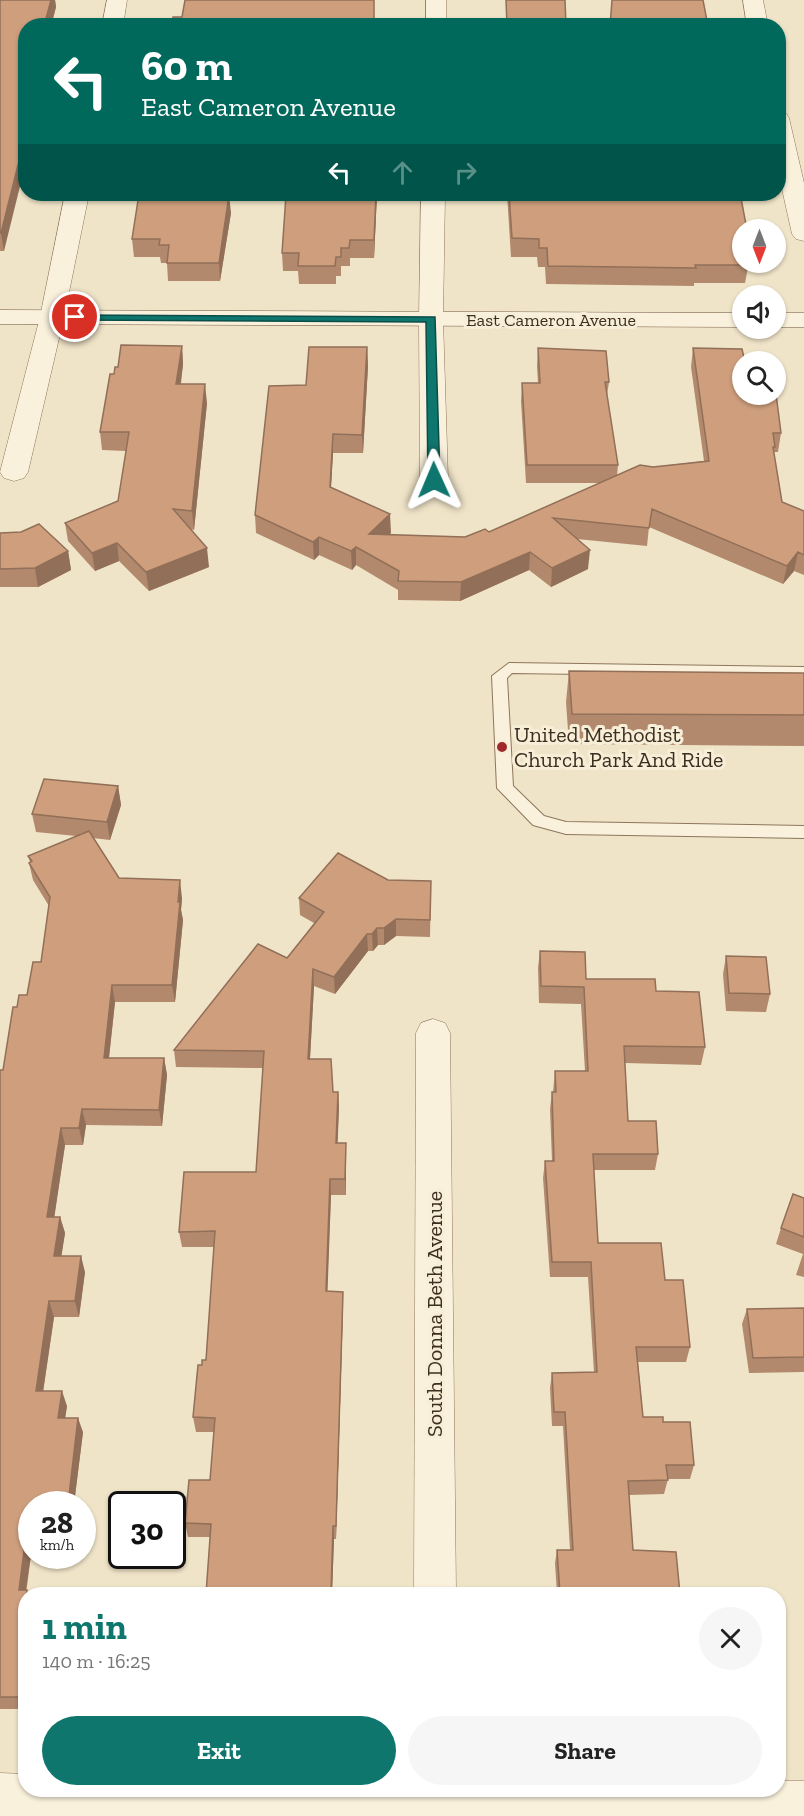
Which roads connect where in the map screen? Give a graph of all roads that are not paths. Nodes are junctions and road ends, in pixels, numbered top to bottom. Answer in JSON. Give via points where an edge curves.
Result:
{"nodes":[{"id":1,"x":117,"y":0,"type":"edge"},
{"id":2,"x":436,"y":0,"type":"edge"},
{"id":3,"x":753,"y":0,"type":"edge"},
{"id":4,"x":114,"y":18,"type":"edge"},
{"id":5,"x":436,"y":18,"type":"edge"},
{"id":6,"x":756,"y":18,"type":"edge"},
{"id":7,"x":786,"y":154,"type":"edge"},
{"id":8,"x":76,"y":201,"type":"edge"},
{"id":9,"x":433,"y":201,"type":"edge"},
{"id":10,"x":804,"y":234,"type":"edge"},
{"id":11,"x":0,"y":317,"type":"edge"},
{"id":12,"x":52,"y":317,"type":"junction"},
{"id":13,"x":431,"y":319,"type":"junction"},
{"id":14,"x":732,"y":320,"type":"edge"},
{"id":15,"x":786,"y":320,"type":"edge"},
{"id":16,"x":804,"y":321,"type":"edge"},
{"id":17,"x":14,"y":472,"type":"dead end"},
{"id":18,"x":434,"y":480,"type":"dead end"},
{"id":19,"x":804,"y":672,"type":"edge"},
{"id":20,"x":804,"y":832,"type":"edge"},
{"id":21,"x":433,"y":1033,"type":"dead end"},
{"id":22,"x":435,"y":1587,"type":"edge"},
{"id":23,"x":0,"y":1796,"type":"edge"},
{"id":24,"x":18,"y":1796,"type":"edge"},
{"id":25,"x":436,"y":1797,"type":"edge"},
{"id":26,"x":804,"y":1804,"type":"edge"}],
"edges":[{"from":1,"to":4,"type":"street"},
{"from":2,"to":5,"type":"street"},
{"from":3,"to":6,"type":"street"},
{"from":7,"to":10,"type":"street"},
{"from":8,"to":12,"type":"street"},
{"from":9,"to":13,"type":"street"},
{"from":11,"to":12,"type":"street","name":"East Cameron Avenue"},
{"from":12,"to":13,"type":"street","name":"East Cameron Avenue"},
{"from":12,"to":17,"type":"street"},
{"from":13,"to":14,"type":"street","name":"East Cameron Avenue"},
{"from":13,"to":18,"type":"street"},
{"from":15,"to":16,"type":"street"},
{"from":19,"to":20,"type":"lane","via":[[509,668],[500,676],[505,788],[539,821],[566,828]]},
{"from":21,"to":22,"type":"street","name":"South Donna Beth Avenue"},
{"from":23,"to":24,"type":"street"},
{"from":25,"to":26,"type":"street"}]}
